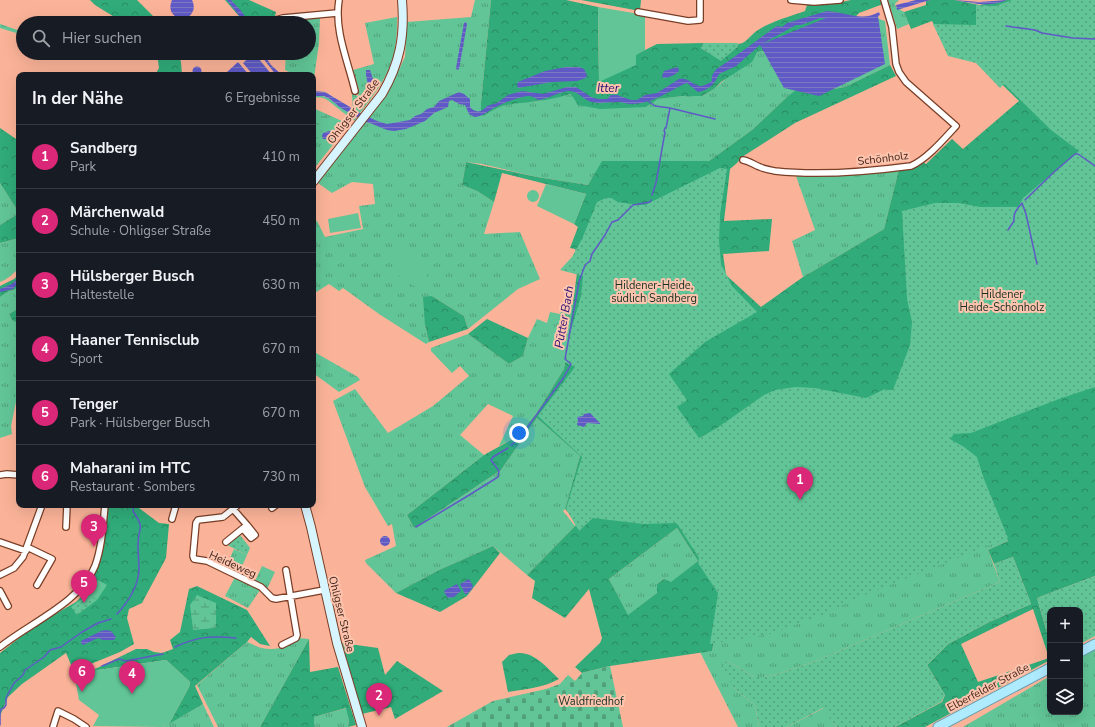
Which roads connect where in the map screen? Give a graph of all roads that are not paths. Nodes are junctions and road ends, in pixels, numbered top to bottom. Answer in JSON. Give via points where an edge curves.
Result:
{"nodes":[{"id":1,"x":339,"y":0,"type":"edge"},
{"id":2,"x":402,"y":0,"type":"edge"},
{"id":3,"x":700,"y":0,"type":"edge"},
{"id":4,"x":791,"y":0,"type":"edge"},
{"id":5,"x":840,"y":0,"type":"edge"},
{"id":6,"x":884,"y":0,"type":"edge"},
{"id":7,"x":638,"y":12,"type":"dead end"},
{"id":8,"x":336,"y":13,"type":"junction"},
{"id":9,"x":304,"y":16,"type":"edge"},
{"id":10,"x":355,"y":91,"type":"dead end"},
{"id":11,"x":743,"y":160,"type":"dead end"},
{"id":12,"x":316,"y":178,"type":"edge"},
{"id":13,"x":0,"y":475,"type":"edge"},
{"id":14,"x":16,"y":475,"type":"edge"},
{"id":15,"x":41,"y":508,"type":"edge"},
{"id":16,"x":67,"y":508,"type":"edge"},
{"id":17,"x":105,"y":508,"type":"edge"},
{"id":18,"x":175,"y":508,"type":"edge"},
{"id":19,"x":235,"y":508,"type":"edge"},
{"id":20,"x":236,"y":508,"type":"edge"},
{"id":21,"x":306,"y":508,"type":"edge"},
{"id":22,"x":172,"y":518,"type":"dead end"},
{"id":23,"x":66,"y":527,"type":"dead end"},
{"id":24,"x":0,"y":542,"type":"edge"},
{"id":25,"x":226,"y":542,"type":"dead end"},
{"id":26,"x":27,"y":549,"type":"junction"},
{"id":27,"x":286,"y":570,"type":"dead end"},
{"id":28,"x":0,"y":575,"type":"edge"},
{"id":29,"x":38,"y":584,"type":"dead end"},
{"id":30,"x":324,"y":590,"type":"junction"},
{"id":31,"x":0,"y":591,"type":"edge"},
{"id":32,"x":291,"y":596,"type":"junction"},
{"id":33,"x":8,"y":606,"type":"dead end"},
{"id":34,"x":1095,"y":644,"type":"edge"},
{"id":35,"x":282,"y":645,"type":"dead end"},
{"id":36,"x":0,"y":647,"type":"edge"},
{"id":37,"x":1083,"y":650,"type":"edge"},
{"id":38,"x":1047,"y":670,"type":"edge"},
{"id":39,"x":53,"y":727,"type":"edge"},
{"id":40,"x":86,"y":727,"type":"edge"},
{"id":41,"x":362,"y":727,"type":"edge"},
{"id":42,"x":938,"y":727,"type":"edge"}],
"edges":[{"from":1,"to":8,"type":"street"},
{"from":2,"to":12,"type":"main road","name":"Ohligser Straße","via":[[402,42],[390,79],[368,113]]},
{"from":3,"to":7,"type":"street","via":[[700,20]]},
{"from":4,"to":5,"type":"street"},
{"from":6,"to":11,"type":"street","name":"Schönholz","via":[[892,27],[899,72],[906,82],[956,126],[925,157],[911,166],[812,174],[773,171]]},
{"from":8,"to":9,"type":"street"},
{"from":8,"to":10,"type":"street"},
{"from":13,"to":14,"type":"street"},
{"from":15,"to":26,"type":"street"},
{"from":16,"to":23,"type":"street"},
{"from":17,"to":36,"type":"street","via":[[100,545],[94,567],[78,591]]},
{"from":18,"to":22,"type":"street"},
{"from":19,"to":32,"type":"street","name":"Heideweg","via":[[223,517],[198,520],[194,559],[207,561],[261,587],[272,598]]},
{"from":20,"to":25,"type":"street","name":"Heideweg","via":[[245,527]]},
{"from":21,"to":30,"type":"main road","name":"Ohligser Straße"},
{"from":24,"to":26,"type":"street"},
{"from":26,"to":28,"type":"street","via":[[14,568]]},
{"from":26,"to":29,"type":"street","via":[[52,559]]},
{"from":27,"to":32,"type":"street"},
{"from":30,"to":32,"type":"street","name":"Heideweg"},
{"from":30,"to":41,"type":"main road","name":"Ohligser Straße"},
{"from":31,"to":33,"type":"street"},
{"from":32,"to":35,"type":"street","via":[[297,635]]},
{"from":34,"to":37,"type":"main road"},
{"from":38,"to":42,"type":"main road","name":"Elberfelder Straße"},
{"from":39,"to":40,"type":"street","via":[[58,711]]}]}
